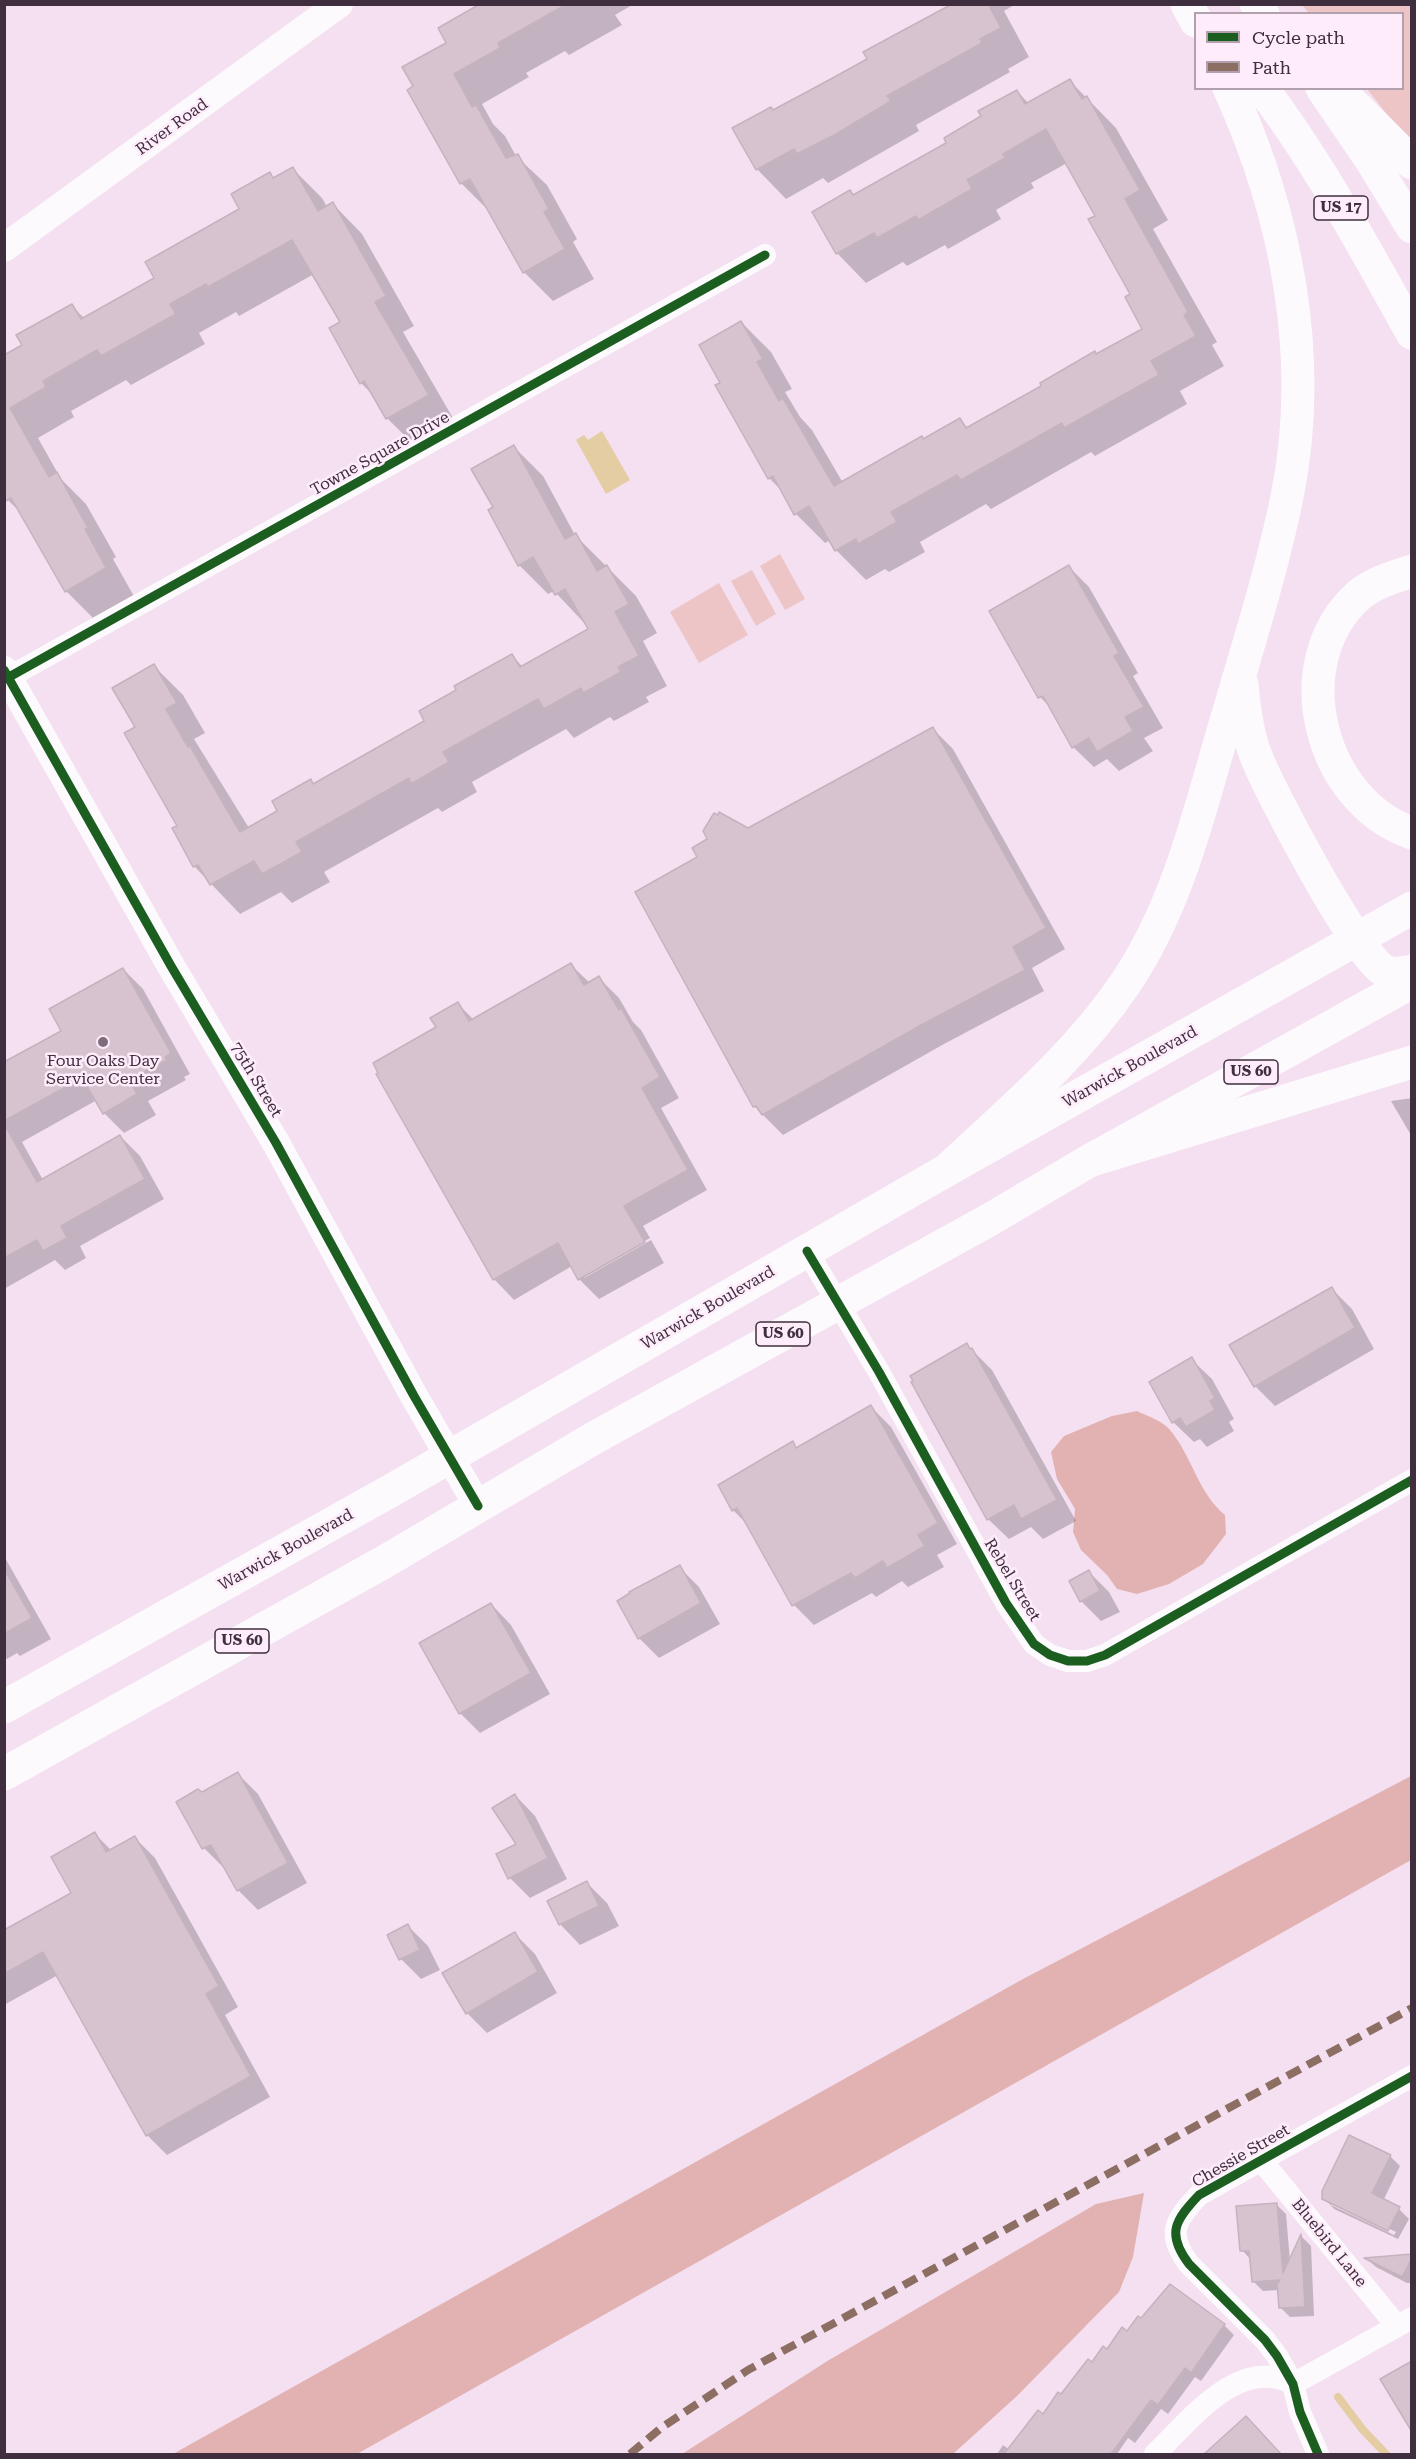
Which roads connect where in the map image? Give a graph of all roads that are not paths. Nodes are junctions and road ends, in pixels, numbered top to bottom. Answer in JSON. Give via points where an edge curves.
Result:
{"nodes":[{"id":1,"x":339,"y":4,"type":"edge"},
{"id":2,"x":1230,"y":90,"type":"edge"},
{"id":3,"x":1263,"y":90,"type":"edge"},
{"id":4,"x":1323,"y":90,"type":"edge"},
{"id":5,"x":1339,"y":90,"type":"edge"},
{"id":6,"x":1412,"y":163,"type":"edge"},
{"id":7,"x":1412,"y":227,"type":"edge"},
{"id":8,"x":4,"y":248,"type":"edge"},
{"id":9,"x":765,"y":255,"type":"dead end"},
{"id":10,"x":1412,"y":333,"type":"edge"},
{"id":11,"x":1412,"y":571,"type":"edge"},
{"id":12,"x":1240,"y":670,"type":"junction"},
{"id":13,"x":7,"y":674,"type":"edge"},
{"id":14,"x":1412,"y":833,"type":"edge"},
{"id":15,"x":1412,"y":908,"type":"edge"},
{"id":16,"x":1356,"y":939,"type":"junction"},
{"id":17,"x":1412,"y":971,"type":"edge"},
{"id":18,"x":1412,"y":982,"type":"edge"},
{"id":19,"x":1412,"y":1062,"type":"edge"},
{"id":20,"x":1089,"y":1161,"type":"junction"},
{"id":21,"x":947,"y":1170,"type":"junction"},
{"id":22,"x":807,"y":1251,"type":"junction"},
{"id":23,"x":839,"y":1303,"type":"junction"},
{"id":24,"x":450,"y":1457,"type":"junction"},
{"id":25,"x":1412,"y":1480,"type":"edge"},
{"id":26,"x":478,"y":1506,"type":"junction"},
{"id":27,"x":4,"y":1707,"type":"edge"},
{"id":28,"x":4,"y":1774,"type":"edge"},
{"id":29,"x":1412,"y":2076,"type":"edge"},
{"id":30,"x":1261,"y":2160,"type":"junction"},
{"id":31,"x":1404,"y":2322,"type":"edge"},
{"id":32,"x":1293,"y":2385,"type":"junction"},
{"id":33,"x":1155,"y":2454,"type":"edge"},
{"id":34,"x":1317,"y":2454,"type":"edge"}],
"edges":[{"from":1,"to":8,"type":"street","name":"River Road"},
{"from":2,"to":12,"type":"main road","via":[[1256,153],[1279,228],[1294,310],[1297,387],[1288,495]]},
{"from":3,"to":10,"type":"main road","number":"US 17","via":[[1328,185]]},
{"from":4,"to":7,"type":"main road","number":"US 17"},
{"from":5,"to":6,"type":"main road"},
{"from":9,"to":13,"type":"street","name":"Towne Square Drive","via":[[371,477]]},
{"from":11,"to":14,"type":"main road","via":[[1359,595],[1340,616],[1327,640],[1317,695],[1326,744],[1343,777],[1362,802],[1383,819]]},
{"from":12,"to":16,"type":"main road","via":[[1255,755]]},
{"from":12,"to":21,"type":"main road","via":[[1176,885],[1149,946],[1089,1033],[1051,1074]]},
{"from":13,"to":24,"type":"street","name":"75th Street","via":[[171,966],[276,1143]]},
{"from":15,"to":16,"type":"main road","name":"Warwick Boulevard"},
{"from":16,"to":17,"type":"main road","via":[[1385,971]]},
{"from":16,"to":21,"type":"main road","name":"Warwick Boulevard"},
{"from":18,"to":20,"type":"main road","number":"US 60"},
{"from":19,"to":20,"type":"main road"},
{"from":20,"to":23,"type":"main road","number":"US 60"},
{"from":21,"to":22,"type":"main road","name":"Warwick Boulevard"},
{"from":22,"to":23,"type":"street","name":"Rebel Street"},
{"from":22,"to":24,"type":"main road","name":"Warwick Boulevard"},
{"from":23,"to":25,"type":"street","name":"Rebel Street","via":[[1006,1603],[1034,1644],[1068,1661],[1087,1661],[1105,1655]]},
{"from":23,"to":26,"type":"main road","number":"US 60"},
{"from":24,"to":26,"type":"street","name":"75th Street"},
{"from":24,"to":27,"type":"main road","name":"Warwick Boulevard"},
{"from":26,"to":28,"type":"main road","number":"US 60"},
{"from":29,"to":30,"type":"street","name":"Chessie Street"},
{"from":30,"to":31,"type":"street","name":"Bluebird Lane"},
{"from":30,"to":32,"type":"street","name":"Chessie Street","via":[[1199,2195],[1184,2210],[1175,2235],[1178,2250],[1189,2264],[1265,2340]]},
{"from":31,"to":32,"type":"street"},
{"from":32,"to":33,"type":"street","via":[[1282,2379],[1260,2377],[1239,2382],[1220,2392]]},
{"from":32,"to":34,"type":"street","name":"Chessie Street"}]}
